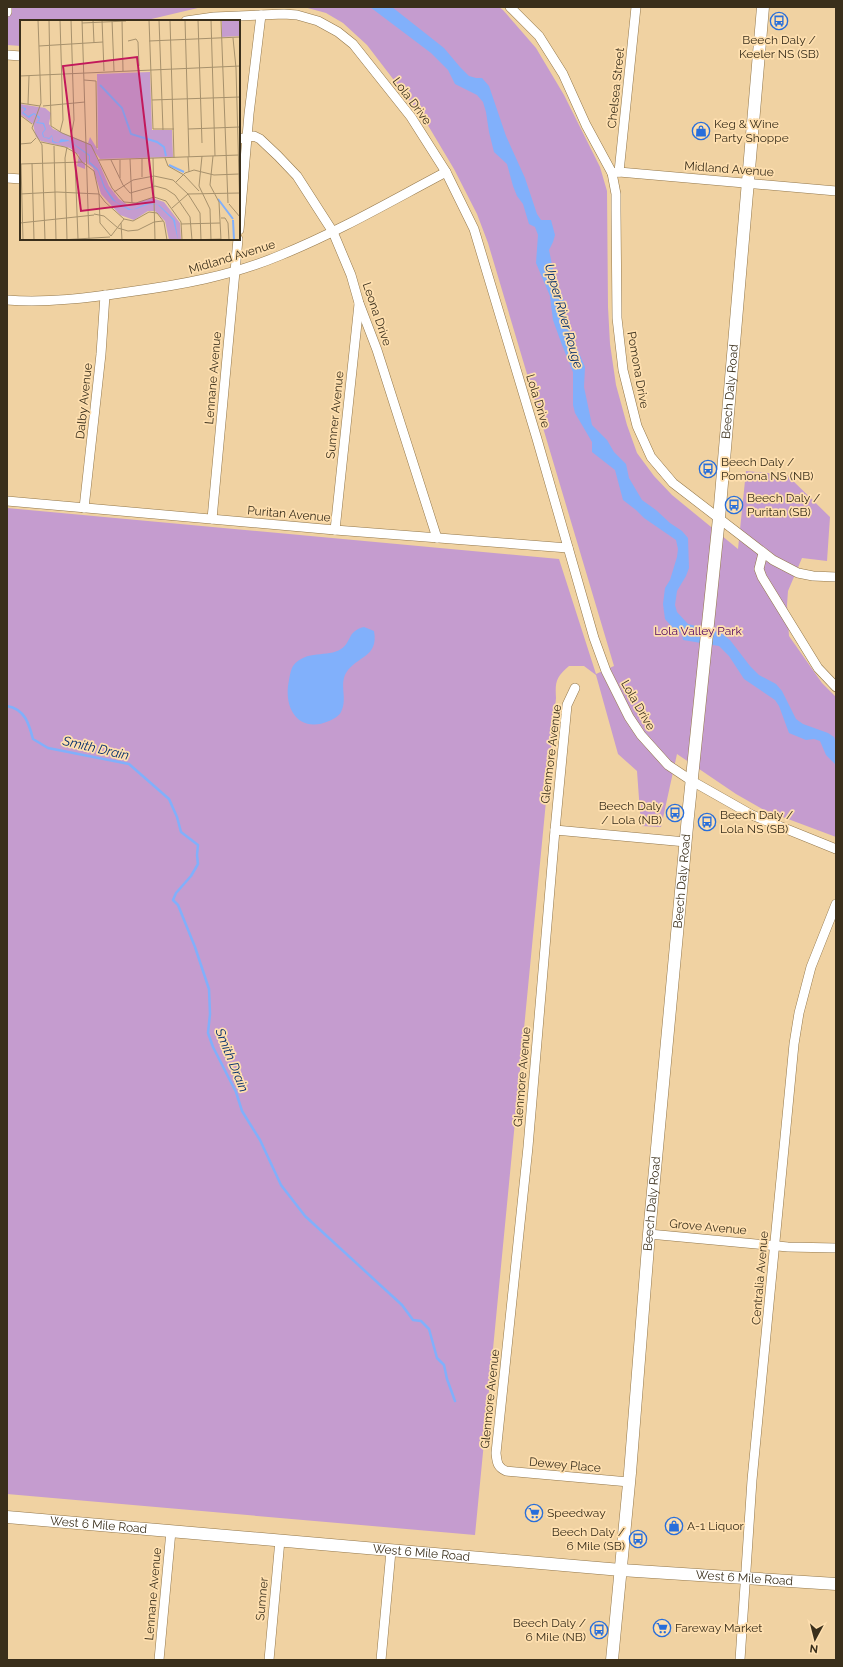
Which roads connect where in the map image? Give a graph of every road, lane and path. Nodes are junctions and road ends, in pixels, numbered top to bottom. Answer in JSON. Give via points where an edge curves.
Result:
{"nodes":[{"id":1,"x":8,"y":7,"type":"edge"},
{"id":2,"x":510,"y":7,"type":"edge"},
{"id":3,"x":636,"y":7,"type":"edge"},
{"id":4,"x":763,"y":7,"type":"edge"},
{"id":5,"x":7,"y":12,"type":"edge"},
{"id":6,"x":261,"y":15,"type":"junction"},
{"id":7,"x":193,"y":20,"type":"edge"},
{"id":8,"x":7,"y":55,"type":"edge"},
{"id":9,"x":20,"y":56,"type":"edge"},
{"id":10,"x":243,"y":137,"type":"edge"},
{"id":11,"x":446,"y":172,"type":"junction"},
{"id":12,"x":616,"y":172,"type":"junction"},
{"id":13,"x":7,"y":178,"type":"edge"},
{"id":14,"x":20,"y":179,"type":"edge"},
{"id":15,"x":747,"y":182,"type":"junction"},
{"id":16,"x":836,"y":190,"type":"edge"},
{"id":17,"x":240,"y":207,"type":"edge"},
{"id":18,"x":333,"y":232,"type":"junction"},
{"id":19,"x":238,"y":240,"type":"edge"},
{"id":20,"x":235,"y":271,"type":"junction"},
{"id":21,"x":105,"y":295,"type":"junction"},
{"id":22,"x":7,"y":300,"type":"edge"},
{"id":23,"x":359,"y":303,"type":"junction"},
{"id":24,"x":7,"y":501,"type":"edge"},
{"id":25,"x":84,"y":508,"type":"junction"},
{"id":26,"x":719,"y":518,"type":"junction"},
{"id":27,"x":212,"y":519,"type":"junction"},
{"id":28,"x":335,"y":530,"type":"junction"},
{"id":29,"x":437,"y":538,"type":"junction"},
{"id":30,"x":568,"y":548,"type":"junction"},
{"id":31,"x":763,"y":553,"type":"junction"},
{"id":32,"x":836,"y":577,"type":"edge"},
{"id":33,"x":836,"y":687,"type":"edge"},
{"id":34,"x":575,"y":688,"type":"dead end"},
{"id":35,"x":692,"y":781,"type":"junction"},
{"id":36,"x":555,"y":830,"type":"junction"},
{"id":37,"x":686,"y":842,"type":"junction"},
{"id":38,"x":836,"y":850,"type":"edge"},
{"id":39,"x":836,"y":904,"type":"edge"},
{"id":40,"x":649,"y":1234,"type":"junction"},
{"id":41,"x":775,"y":1245,"type":"junction"},
{"id":42,"x":836,"y":1248,"type":"edge"},
{"id":43,"x":500,"y":1468,"type":"joint"},
{"id":44,"x":629,"y":1482,"type":"junction"},
{"id":45,"x":7,"y":1516,"type":"edge"},
{"id":46,"x":171,"y":1531,"type":"junction"},
{"id":47,"x":280,"y":1540,"type":"junction"},
{"id":48,"x":391,"y":1551,"type":"junction"},
{"id":49,"x":621,"y":1570,"type":"junction"},
{"id":50,"x":746,"y":1578,"type":"junction"},
{"id":51,"x":836,"y":1584,"type":"edge"},
{"id":52,"x":159,"y":1660,"type":"edge"},
{"id":53,"x":269,"y":1660,"type":"edge"},
{"id":54,"x":381,"y":1660,"type":"edge"},
{"id":55,"x":612,"y":1660,"type":"edge"},
{"id":56,"x":740,"y":1660,"type":"edge"}],
"edges":[{"from":1,"to":5,"type":"street"},
{"from":2,"to":12,"type":"street","name":"Pomona Drive","via":[[539,36],[556,61],[597,148]]},
{"from":3,"to":12,"type":"street","name":"Chelsea Street"},
{"from":4,"to":15,"type":"main road","name":"Beech Daly Road"},
{"from":6,"to":7,"type":"street","name":"Lola Drive"},
{"from":6,"to":10,"type":"street"},
{"from":6,"to":11,"type":"street","name":"Lola Drive","via":[[284,14],[306,17],[327,25],[346,38],[410,117]]},
{"from":8,"to":9,"type":"street"},
{"from":10,"to":17,"type":"street"},
{"from":10,"to":18,"type":"street","name":"Leona Drive","via":[[254,136],[260,139],[278,156],[296,176]]},
{"from":11,"to":18,"type":"street","name":"Midland Avenue"},
{"from":11,"to":30,"type":"street","name":"Lola Drive","via":[[479,245]]},
{"from":12,"to":15,"type":"street","name":"Midland Avenue"},
{"from":12,"to":26,"type":"street","name":"Pomona Drive","via":[[617,318],[623,370],[637,426],[658,467],[673,483]]},
{"from":13,"to":14,"type":"street"},
{"from":15,"to":16,"type":"street","name":"Midland Avenue"},
{"from":15,"to":26,"type":"main road","name":"Beech Daly Road"},
{"from":18,"to":20,"type":"street","name":"Midland Avenue","via":[[279,256]]},
{"from":18,"to":23,"type":"street","name":"Leona Drive","via":[[351,275]]},
{"from":19,"to":20,"type":"street","name":"Lennane Avenue"},
{"from":20,"to":21,"type":"street","name":"Midland Avenue","via":[[183,284]]},
{"from":20,"to":27,"type":"street","name":"Lennane Avenue"},
{"from":21,"to":22,"type":"street","name":"Midland Avenue","via":[[58,300]]},
{"from":21,"to":25,"type":"street","name":"Dalby Avenue"},
{"from":23,"to":28,"type":"street","name":"Sumner Avenue"},
{"from":23,"to":29,"type":"street","name":"Leona Drive","via":[[380,358]]},
{"from":24,"to":25,"type":"street","name":"Puritan Avenue"},
{"from":25,"to":27,"type":"street","name":"Puritan Avenue"},
{"from":26,"to":31,"type":"street","name":"Pomona Drive"},
{"from":26,"to":35,"type":"main road","name":"Beech Daly Road"},
{"from":27,"to":28,"type":"street","name":"Puritan Avenue"},
{"from":28,"to":29,"type":"street","name":"Puritan Avenue"},
{"from":29,"to":30,"type":"street","name":"Puritan Avenue"},
{"from":30,"to":35,"type":"street","name":"Lola Drive","via":[[594,638],[620,701],[641,735],[658,755]]},
{"from":31,"to":32,"type":"street","via":[[798,573]]},
{"from":31,"to":33,"type":"street","via":[[760,569],[762,577],[818,668]]},
{"from":34,"to":36,"type":"street","name":"Glenmore Avenue","via":[[567,705]]},
{"from":35,"to":37,"type":"main road","name":"Beech Daly Road"},
{"from":35,"to":38,"type":"street","name":"Lola Drive","via":[[752,816]]},
{"from":36,"to":37,"type":"street"},
{"from":36,"to":43,"type":"street","name":"Glenmore Avenue","via":[[528,1147],[496,1453]]},
{"from":37,"to":40,"type":"main road","name":"Beech Daly Road"},
{"from":39,"to":41,"type":"street","name":"Centralia Avenue","via":[[811,967],[794,1044]]},
{"from":40,"to":41,"type":"street","name":"Grove Avenue"},
{"from":40,"to":44,"type":"main road","name":"Beech Daly Road"},
{"from":41,"to":42,"type":"street","name":"Grove Avenue"},
{"from":41,"to":50,"type":"street","name":"Centralia Avenue","via":[[752,1480]]},
{"from":43,"to":44,"type":"street","name":"Dewey Place","via":[[514,1472]]},
{"from":44,"to":49,"type":"main road","name":"Beech Daly Road"},
{"from":45,"to":46,"type":"main road","name":"West 6 Mile Road"},
{"from":46,"to":47,"type":"main road","name":"West 6 Mile Road"},
{"from":46,"to":52,"type":"street","name":"Lennane Avenue"},
{"from":47,"to":48,"type":"main road","name":"West 6 Mile Road"},
{"from":47,"to":53,"type":"street","name":"Sumner"},
{"from":48,"to":49,"type":"main road","name":"West 6 Mile Road"},
{"from":48,"to":54,"type":"street"},
{"from":49,"to":50,"type":"main road","name":"West 6 Mile Road"},
{"from":49,"to":55,"type":"main road","name":"Beech Daly Road"},
{"from":50,"to":51,"type":"main road","name":"West 6 Mile Road"},
{"from":50,"to":56,"type":"street","name":"Centralia Avenue"}]}
